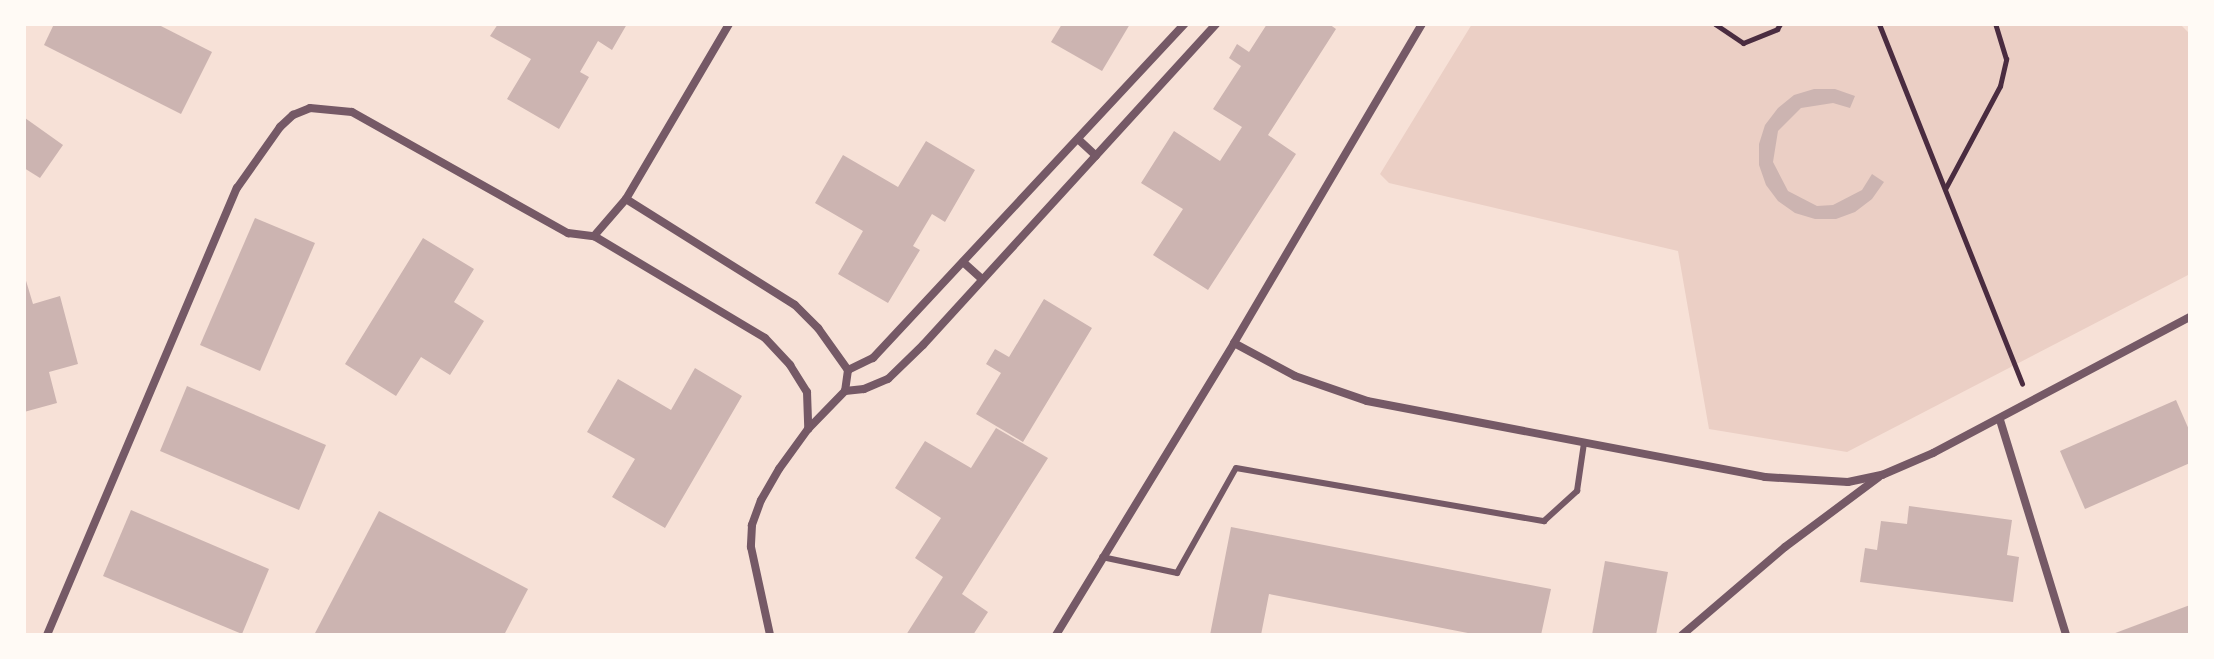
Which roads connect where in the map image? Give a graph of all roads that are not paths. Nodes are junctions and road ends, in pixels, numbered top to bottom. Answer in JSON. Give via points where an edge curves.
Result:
{"nodes":[{"id":1,"x":729,"y":24,"type":"edge"},
{"id":2,"x":1185,"y":24,"type":"edge"},
{"id":3,"x":1216,"y":24,"type":"edge"},
{"id":4,"x":1422,"y":24,"type":"edge"},
{"id":5,"x":1079,"y":140,"type":"junction"},
{"id":6,"x":1096,"y":156,"type":"junction"},
{"id":7,"x":626,"y":199,"type":"junction"},
{"id":8,"x":594,"y":236,"type":"junction"},
{"id":9,"x":963,"y":262,"type":"junction"},
{"id":10,"x":982,"y":279,"type":"junction"},
{"id":11,"x":2190,"y":317,"type":"edge"},
{"id":12,"x":1234,"y":343,"type":"junction"},
{"id":13,"x":848,"y":370,"type":"junction"},
{"id":14,"x":845,"y":391,"type":"junction"},
{"id":15,"x":2000,"y":420,"type":"junction"},
{"id":16,"x":808,"y":429,"type":"junction"},
{"id":17,"x":1584,"y":443,"type":"junction"},
{"id":18,"x":1882,"y":475,"type":"junction"},
{"id":19,"x":1102,"y":557,"type":"junction"},
{"id":20,"x":47,"y":635,"type":"edge"},
{"id":21,"x":770,"y":635,"type":"edge"},
{"id":22,"x":1056,"y":635,"type":"edge"},
{"id":23,"x":1682,"y":635,"type":"edge"},
{"id":24,"x":2066,"y":635,"type":"edge"}],
"edges":[{"from":1,"to":7,"type":"street"},
{"from":2,"to":5,"type":"street"},
{"from":3,"to":6,"type":"street"},
{"from":4,"to":12,"type":"street"},
{"from":5,"to":6,"type":"street"},
{"from":5,"to":9,"type":"street"},
{"from":6,"to":10,"type":"street"},
{"from":7,"to":8,"type":"street"},
{"from":7,"to":13,"type":"street","via":[[795,305]]},
{"from":8,"to":16,"type":"street","via":[[765,338],[807,392]]},
{"from":8,"to":20,"type":"street","via":[[568,233],[352,112],[310,108],[293,115],[237,188]]},
{"from":9,"to":10,"type":"street"},
{"from":9,"to":13,"type":"street","via":[[873,358]]},
{"from":10,"to":14,"type":"street","via":[[888,379]]},
{"from":11,"to":15,"type":"street"},
{"from":12,"to":17,"type":"street","via":[[1295,376],[1367,401]]},
{"from":12,"to":19,"type":"street"},
{"from":13,"to":14,"type":"street"},
{"from":14,"to":16,"type":"street"},
{"from":15,"to":18,"type":"street"},
{"from":15,"to":24,"type":"street"},
{"from":16,"to":21,"type":"street","via":[[767,490],[752,525],[751,547]]},
{"from":17,"to":18,"type":"street","via":[[1765,477],[1848,482]]},
{"from":17,"to":19,"type":"lane","via":[[1577,491],[1544,521],[1236,468],[1177,573]]},
{"from":18,"to":23,"type":"street","via":[[1785,547]]},
{"from":19,"to":22,"type":"street"}]}
